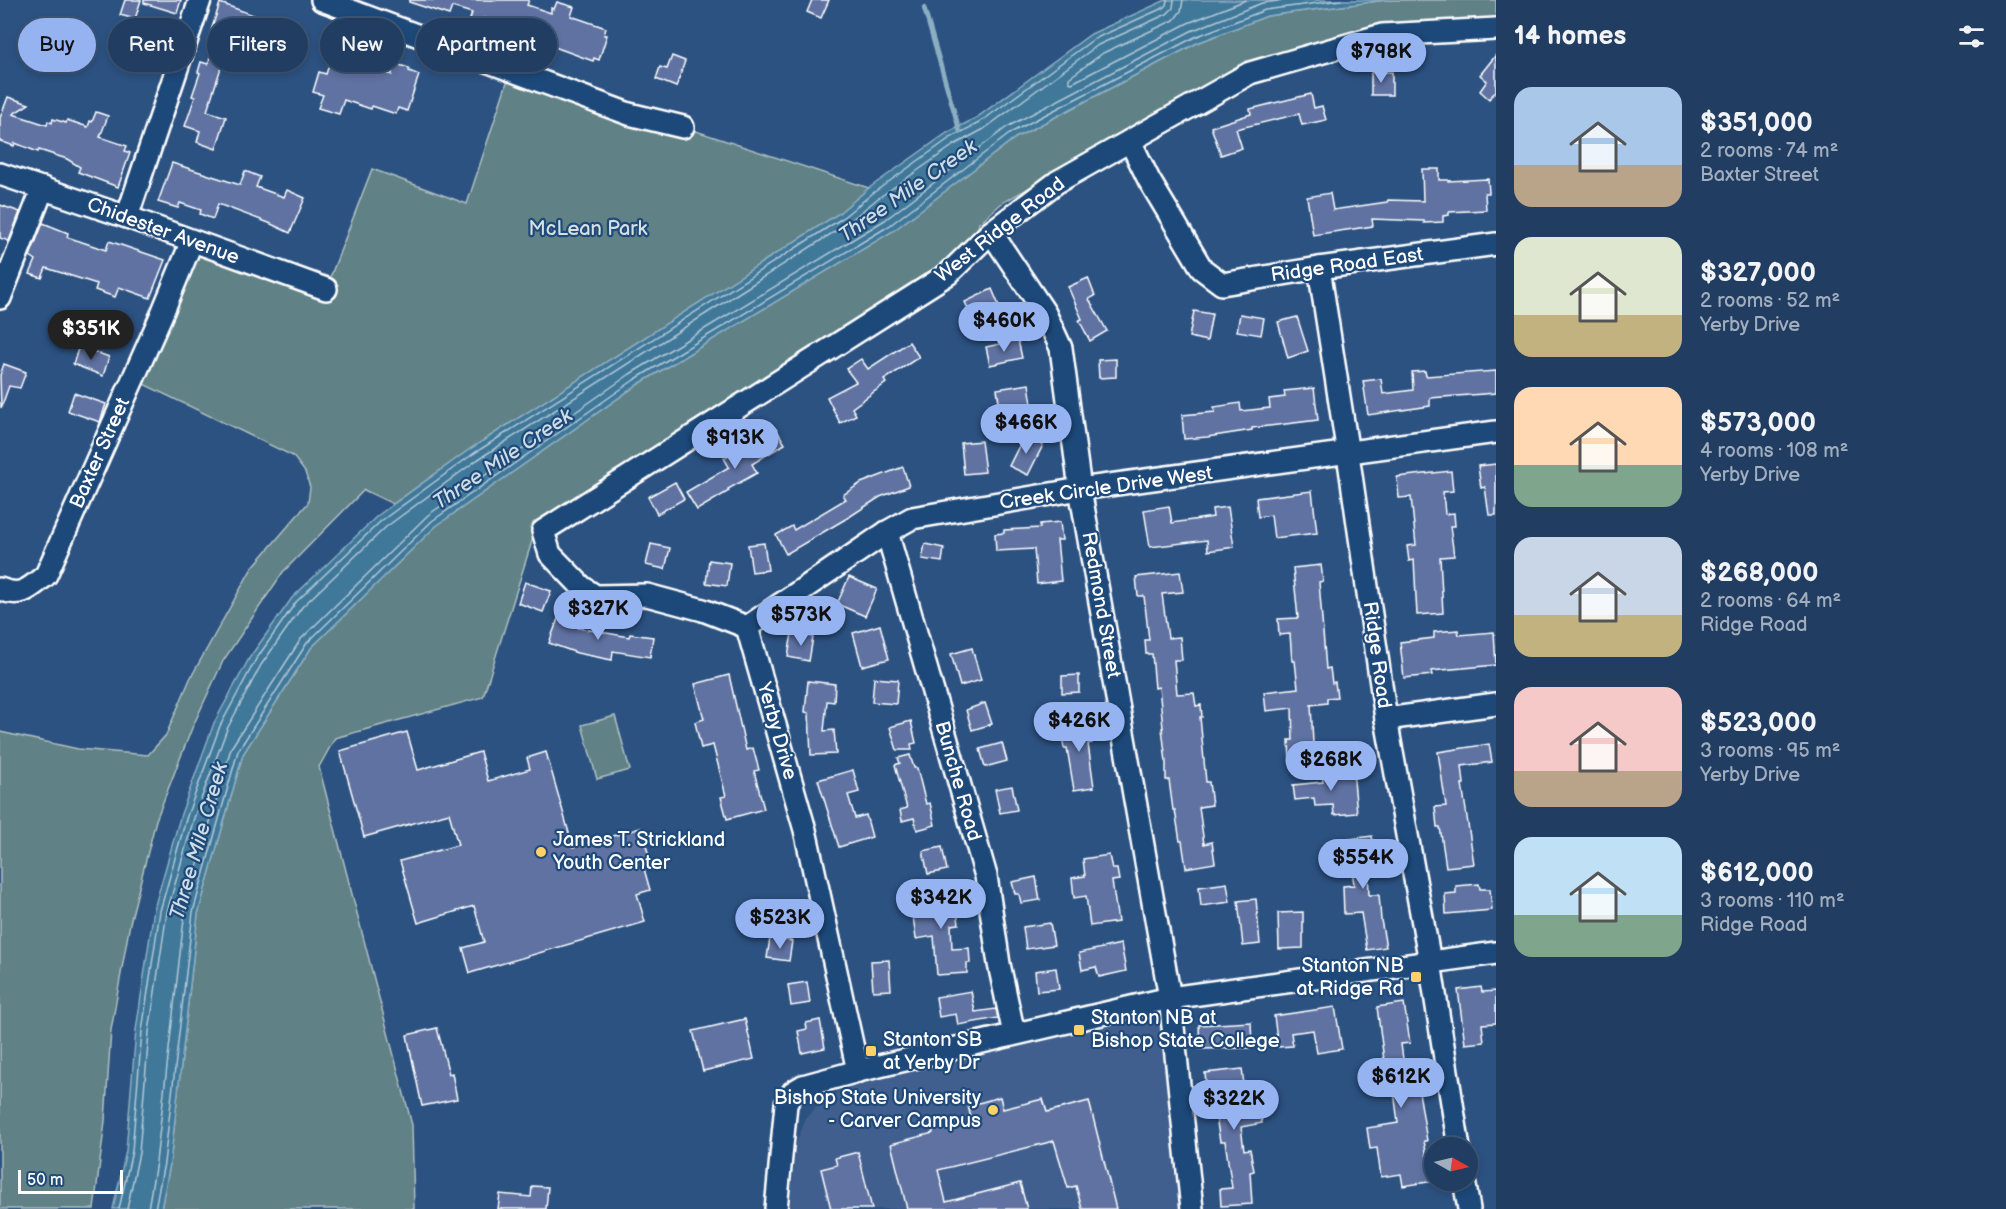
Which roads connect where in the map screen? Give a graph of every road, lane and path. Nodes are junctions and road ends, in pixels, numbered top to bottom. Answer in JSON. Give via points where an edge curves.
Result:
{"nodes":[{"id":1,"x":200,"y":0,"type":"edge"},
{"id":2,"x":322,"y":0,"type":"edge"},
{"id":3,"x":1496,"y":28,"type":"edge"},
{"id":4,"x":683,"y":127,"type":"dead end"},
{"id":5,"x":1130,"y":141,"type":"junction"},
{"id":6,"x":0,"y":174,"type":"edge"},
{"id":7,"x":43,"y":188,"type":"junction"},
{"id":8,"x":128,"y":217,"type":"junction"},
{"id":9,"x":991,"y":232,"type":"junction"},
{"id":10,"x":192,"y":241,"type":"junction"},
{"id":11,"x":1496,"y":244,"type":"edge"},
{"id":12,"x":1319,"y":268,"type":"junction"},
{"id":13,"x":326,"y":288,"type":"dead end"},
{"id":14,"x":0,"y":298,"type":"edge"},
{"id":15,"x":1496,"y":432,"type":"edge"},
{"id":16,"x":1348,"y":454,"type":"junction"},
{"id":17,"x":1080,"y":489,"type":"junction"},
{"id":18,"x":887,"y":532,"type":"junction"},
{"id":19,"x":0,"y":589,"type":"edge"},
{"id":20,"x":747,"y":627,"type":"junction"},
{"id":21,"x":1496,"y":704,"type":"edge"},
{"id":22,"x":1386,"y":718,"type":"junction"},
{"id":23,"x":1496,"y":953,"type":"edge"},
{"id":24,"x":1430,"y":962,"type":"junction"},
{"id":25,"x":1170,"y":998,"type":"junction"},
{"id":26,"x":1014,"y":1034,"type":"junction"},
{"id":27,"x":858,"y":1071,"type":"junction"},
{"id":28,"x":1457,"y":1137,"type":"edge"},
{"id":29,"x":1466,"y":1191,"type":"edge"},
{"id":30,"x":776,"y":1209,"type":"edge"},
{"id":31,"x":1192,"y":1209,"type":"edge"},
{"id":32,"x":1469,"y":1209,"type":"edge"}],
"edges":[{"from":1,"to":8,"type":"street"},
{"from":2,"to":4,"type":"street","via":[[629,114]]},
{"from":3,"to":5,"type":"street","name":"West Ridge Road","via":[[1382,35],[1250,73]]},
{"from":5,"to":9,"type":"street","name":"West Ridge Road","via":[[1057,182]]},
{"from":5,"to":12,"type":"street","name":"Ridge Road East","via":[[1202,269],[1222,284]]},
{"from":6,"to":7,"type":"street","name":"Chidester Avenue"},
{"from":7,"to":8,"type":"street","name":"Chidester Avenue"},
{"from":7,"to":14,"type":"street"},
{"from":8,"to":10,"type":"street","name":"Chidester Avenue"},
{"from":9,"to":17,"type":"street","name":"Redmond Street","via":[[1045,313],[1061,348]]},
{"from":9,"to":20,"type":"street","name":"West Ridge Road","via":[[948,273],[543,531],[550,554],[595,596],[647,595]]},
{"from":10,"to":13,"type":"street","name":"Chidester Avenue"},
{"from":10,"to":19,"type":"street","name":"Baxter Street","via":[[46,575],[26,591]]},
{"from":11,"to":12,"type":"street","name":"Ridge Road East"},
{"from":12,"to":16,"type":"street","name":"Ridge Road"},
{"from":15,"to":16,"type":"street","name":"Creek Circle Drive West"},
{"from":16,"to":17,"type":"street","name":"Creek Circle Drive West"},
{"from":16,"to":22,"type":"street","name":"Ridge Road"},
{"from":17,"to":18,"type":"street","name":"Creek Circle Drive West","via":[[912,518]]},
{"from":17,"to":25,"type":"street","name":"Redmond Street"},
{"from":18,"to":20,"type":"street","name":"Creek Circle Drive West"},
{"from":18,"to":26,"type":"street","name":"Bunche Road","via":[[986,876]]},
{"from":20,"to":27,"type":"street","name":"Yerby Drive","via":[[806,830]]},
{"from":21,"to":22,"type":"street"},
{"from":22,"to":24,"type":"street","name":"Ridge Road"},
{"from":23,"to":24,"type":"street"},
{"from":24,"to":25,"type":"street"},
{"from":24,"to":28,"type":"street","name":"Ridge Road"},
{"from":25,"to":26,"type":"street"},
{"from":25,"to":31,"type":"street","name":"Redmond Street"},
{"from":26,"to":27,"type":"street"},
{"from":27,"to":30,"type":"street","via":[[793,1092],[786,1104]]},
{"from":29,"to":32,"type":"street"}]}
